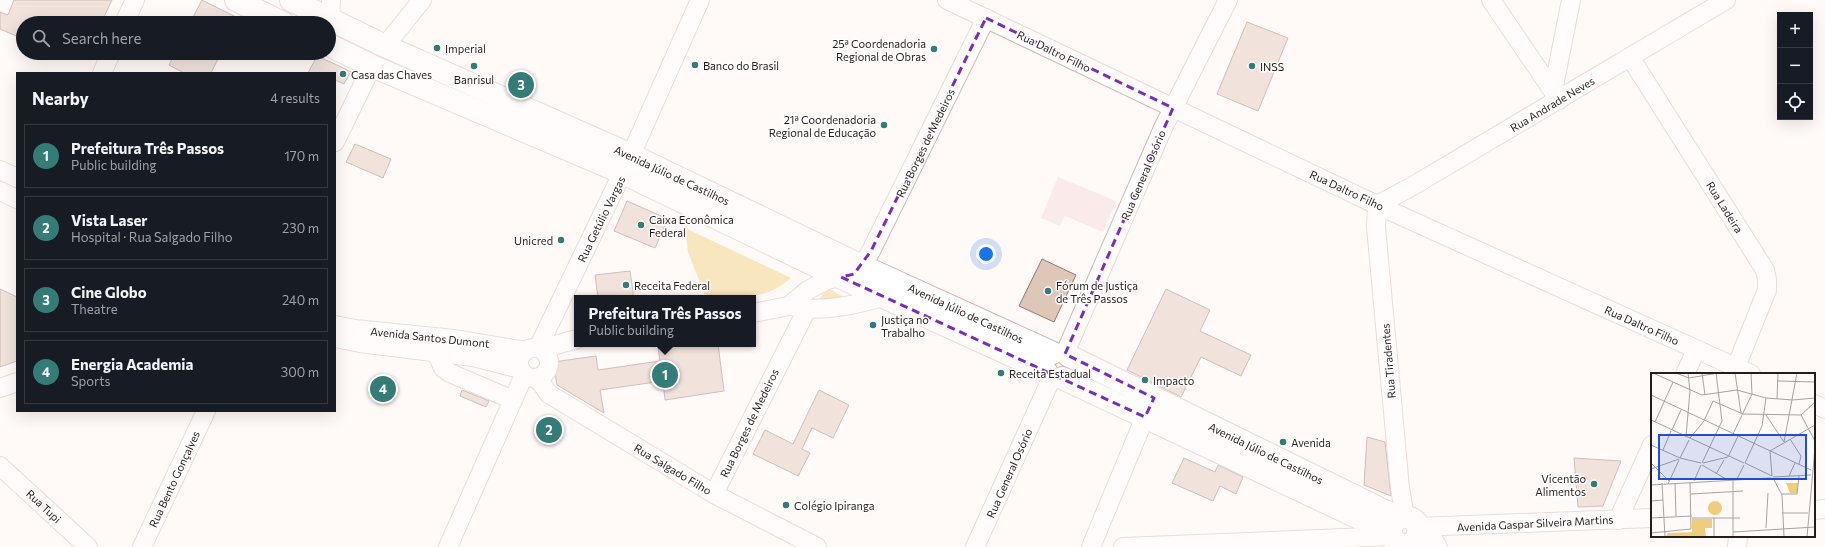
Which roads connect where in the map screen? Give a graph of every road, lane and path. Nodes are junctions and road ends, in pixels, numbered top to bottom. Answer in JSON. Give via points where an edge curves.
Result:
{"nodes":[{"id":1,"x":135,"y":0,"type":"edge"},
{"id":2,"x":236,"y":0,"type":"edge"},
{"id":3,"x":291,"y":0,"type":"edge"},
{"id":4,"x":422,"y":0,"type":"edge"},
{"id":5,"x":700,"y":0,"type":"edge"},
{"id":6,"x":947,"y":0,"type":"edge"},
{"id":7,"x":1228,"y":0,"type":"edge"},
{"id":8,"x":1491,"y":0,"type":"edge"},
{"id":9,"x":1572,"y":0,"type":"edge"},
{"id":10,"x":1726,"y":0,"type":"edge"},
{"id":11,"x":330,"y":10,"type":"edge"},
{"id":12,"x":127,"y":16,"type":"edge"},
{"id":13,"x":269,"y":16,"type":"edge"},
{"id":14,"x":986,"y":18,"type":"junction"},
{"id":15,"x":385,"y":46,"type":"junction"},
{"id":16,"x":336,"y":48,"type":"edge"},
{"id":17,"x":1630,"y":57,"type":"junction"},
{"id":18,"x":108,"y":60,"type":"edge"},
{"id":19,"x":372,"y":66,"type":"junction"},
{"id":20,"x":102,"y":72,"type":"edge"},
{"id":21,"x":1556,"y":95,"type":"junction"},
{"id":22,"x":1173,"y":108,"type":"junction"},
{"id":23,"x":336,"y":140,"type":"edge"},
{"id":24,"x":627,"y":164,"type":"junction"},
{"id":25,"x":0,"y":170,"type":"edge"},
{"id":26,"x":16,"y":178,"type":"edge"},
{"id":27,"x":0,"y":191,"type":"edge"},
{"id":28,"x":16,"y":199,"type":"edge"},
{"id":29,"x":1377,"y":204,"type":"junction"},
{"id":30,"x":862,"y":266,"type":"junction"},
{"id":31,"x":841,"y":277,"type":"junction"},
{"id":32,"x":883,"y":297,"type":"junction"},
{"id":33,"x":789,"y":306,"type":"junction"},
{"id":34,"x":807,"y":309,"type":"junction"},
{"id":35,"x":756,"y":312,"type":"edge"},
{"id":36,"x":336,"y":325,"type":"edge"},
{"id":37,"x":336,"y":338,"type":"edge"},
{"id":38,"x":574,"y":340,"type":"edge"},
{"id":39,"x":535,"y":349,"type":"junction"},
{"id":40,"x":1696,"y":350,"type":"junction"},
{"id":41,"x":436,"y":352,"type":"junction"},
{"id":42,"x":1058,"y":365,"type":"junction"},
{"id":43,"x":1744,"y":371,"type":"edge"},
{"id":44,"x":1685,"y":373,"type":"edge"},
{"id":45,"x":527,"y":374,"type":"junction"},
{"id":46,"x":16,"y":382,"type":"edge"},
{"id":47,"x":0,"y":388,"type":"edge"},
{"id":48,"x":513,"y":400,"type":"junction"},
{"id":49,"x":1815,"y":404,"type":"edge"},
{"id":50,"x":1150,"y":408,"type":"junction"},
{"id":51,"x":1825,"y":409,"type":"edge"},
{"id":52,"x":206,"y":412,"type":"edge"},
{"id":53,"x":1651,"y":447,"type":"edge"},
{"id":54,"x":0,"y":466,"type":"edge"},
{"id":55,"x":714,"y":494,"type":"junction"},
{"id":56,"x":1825,"y":509,"type":"edge"},
{"id":57,"x":1815,"y":510,"type":"edge"},
{"id":58,"x":1651,"y":518,"type":"edge"},
{"id":59,"x":1618,"y":520,"type":"junction"},
{"id":60,"x":1406,"y":532,"type":"edge"},
{"id":61,"x":1738,"y":537,"type":"edge"},
{"id":62,"x":88,"y":547,"type":"edge"},
{"id":63,"x":142,"y":547,"type":"edge"},
{"id":64,"x":448,"y":547,"type":"edge"},
{"id":65,"x":816,"y":547,"type":"edge"},
{"id":66,"x":975,"y":547,"type":"edge"},
{"id":67,"x":1091,"y":547,"type":"edge"},
{"id":68,"x":1123,"y":547,"type":"edge"},
{"id":69,"x":1436,"y":547,"type":"edge"},
{"id":70,"x":1737,"y":547,"type":"edge"}],
"edges":[{"from":1,"to":12,"type":"street"},
{"from":2,"to":13,"type":"main road"},
{"from":3,"to":11,"type":"main road","name":"Avenida Júlio de Castilhos"},
{"from":4,"to":15,"type":"street"},
{"from":5,"to":24,"type":"street","name":"Rua Getúlio Vargas"},
{"from":6,"to":14,"type":"street","name":"Rua Daltro Filho"},
{"from":7,"to":22,"type":"street","name":"Rua General Osório"},
{"from":8,"to":21,"type":"street"},
{"from":9,"to":21,"type":"street"},
{"from":10,"to":17,"type":"street","name":"Rua Andrade Neves"},
{"from":11,"to":15,"type":"main road","name":"Avenida Júlio de Castilhos"},
{"from":14,"to":22,"type":"street","name":"Rua Daltro Filho"},
{"from":14,"to":30,"type":"street","name":"Rua Borges de Medeiros"},
{"from":15,"to":19,"type":"main road"},
{"from":15,"to":24,"type":"main road","name":"Avenida Júlio de Castilhos"},
{"from":16,"to":19,"type":"main road","name":"Avenida Júlio de Castilhos"},
{"from":17,"to":21,"type":"street","name":"Rua Andrade Neves"},
{"from":17,"to":43,"type":"street","name":"Rua Ladeira","via":[[1764,270],[1767,290]]},
{"from":18,"to":20,"type":"street"},
{"from":19,"to":23,"type":"street"},
{"from":19,"to":24,"type":"main road","name":"Avenida Júlio de Castilhos"},
{"from":21,"to":29,"type":"street","name":"Rua Andrade Neves","via":[[1411,187]]},
{"from":22,"to":29,"type":"street","name":"Rua Daltro Filho"},
{"from":22,"to":42,"type":"street","name":"Rua General Osório"},
{"from":24,"to":30,"type":"main road","name":"Avenida Júlio de Castilhos"},
{"from":24,"to":31,"type":"main road","name":"Avenida Júlio de Castilhos"},
{"from":24,"to":39,"type":"street","name":"Rua Getúlio Vargas"},
{"from":25,"to":26,"type":"street"},
{"from":27,"to":28,"type":"street"},
{"from":29,"to":40,"type":"street","name":"Rua Daltro Filho"},
{"from":29,"to":60,"type":"street","name":"Rua Tiradentes","via":[[1376,227]]},
{"from":30,"to":31,"type":"street","via":[[854,274]]},
{"from":30,"to":42,"type":"main road","name":"Avenida Júlio de Castilhos"},
{"from":31,"to":32,"type":"main road","name":"Avenida Júlio de Castilhos"},
{"from":31,"to":33,"type":"street","via":[[827,280],[808,290]]},
{"from":32,"to":34,"type":"street","via":[[850,306]]},
{"from":32,"to":42,"type":"main road","name":"Avenida Júlio de Castilhos"},
{"from":33,"to":34,"type":"street"},
{"from":33,"to":35,"type":"street"},
{"from":34,"to":55,"type":"street","name":"Rua Borges de Medeiros"},
{"from":36,"to":39,"type":"street","name":"Avenida Santos Dumont"},
{"from":37,"to":41,"type":"street","name":"Avenida Santos Dumont"},
{"from":38,"to":39,"type":"street","name":"Avenida Santos Dumont"},
{"from":39,"to":45,"type":"street","via":[[519,361]]},
{"from":39,"to":45,"type":"street","via":[[548,356],[550,365],[546,374]]},
{"from":40,"to":43,"type":"street","name":"Rua Daltro Filho"},
{"from":40,"to":44,"type":"street"},
{"from":41,"to":45,"type":"street","name":"Avenida Santos Dumont","via":[[473,357]]},
{"from":41,"to":48,"type":"street","via":[[443,368],[450,373]]},
{"from":42,"to":50,"type":"main road","name":"Avenida Júlio de Castilhos"},
{"from":42,"to":66,"type":"street","name":"Rua General Osório"},
{"from":45,"to":48,"type":"street"},
{"from":45,"to":55,"type":"street","name":"Rua Salgado Filho","via":[[549,394]]},
{"from":46,"to":47,"type":"street"},
{"from":48,"to":64,"type":"street"},
{"from":49,"to":51,"type":"street"},
{"from":50,"to":60,"type":"main road","name":"Avenida Júlio de Castilhos"},
{"from":50,"to":67,"type":"street"},
{"from":52,"to":63,"type":"street","name":"Rua Bento Gonçalves"},
{"from":53,"to":59,"type":"street"},
{"from":54,"to":62,"type":"street","name":"Rua Tupi"},
{"from":55,"to":65,"type":"street","name":"Rua Salgado Filho"},
{"from":56,"to":57,"type":"street"},
{"from":58,"to":59,"type":"street","name":"Avenida Gaspar Silveira Martins"},
{"from":59,"to":60,"type":"street","name":"Avenida Gaspar Silveira Martins"},
{"from":60,"to":68,"type":"street","name":"Avenida Gaspar Silveira Martins"},
{"from":60,"to":69,"type":"main road","name":"Avenida Júlio de Castilhos","via":[[1429,538]]},
{"from":61,"to":70,"type":"street"}]}
